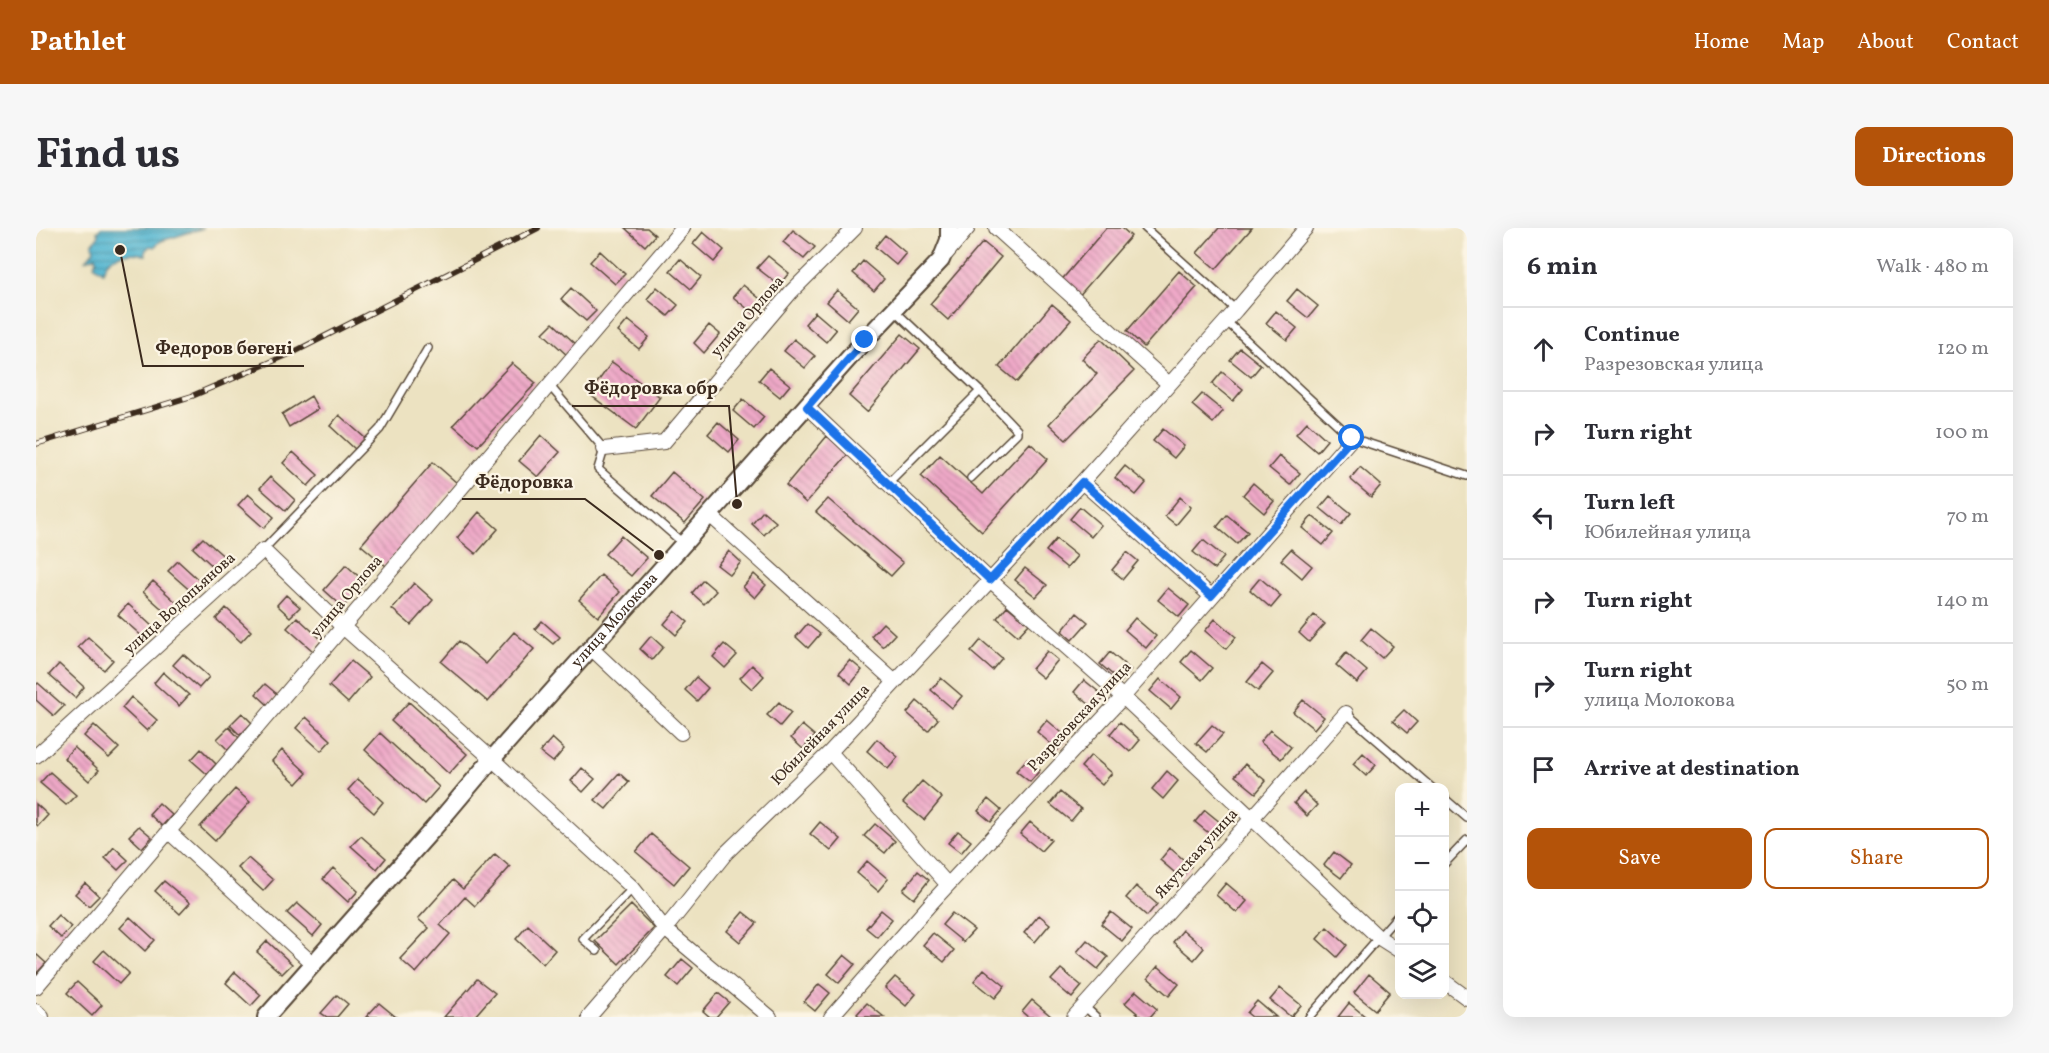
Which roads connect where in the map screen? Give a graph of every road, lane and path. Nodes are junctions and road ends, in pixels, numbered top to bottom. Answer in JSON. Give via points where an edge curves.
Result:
{"nodes":[{"id":1,"x":683,"y":228,"type":"edge"},
{"id":2,"x":855,"y":228,"type":"edge"},
{"id":3,"x":950,"y":228,"type":"edge"},
{"id":4,"x":968,"y":228,"type":"edge"},
{"id":5,"x":996,"y":228,"type":"edge"},
{"id":6,"x":1145,"y":228,"type":"edge"},
{"id":7,"x":1306,"y":228,"type":"edge"},
{"id":8,"x":941,"y":260,"type":"junction"},
{"id":9,"x":893,"y":309,"type":"junction"},
{"id":10,"x":1236,"y":310,"type":"junction"},
{"id":11,"x":1226,"y":321,"type":"junction"},
{"id":12,"x":428,"y":348,"type":"dead end"},
{"id":13,"x":1169,"y":384,"type":"junction"},
{"id":14,"x":549,"y":385,"type":"junction"},
{"id":15,"x":980,"y":391,"type":"junction"},
{"id":16,"x":807,"y":407,"type":"junction"},
{"id":17,"x":1352,"y":438,"type":"junction"},
{"id":18,"x":604,"y":449,"type":"junction"},
{"id":19,"x":1467,"y":476,"type":"edge"},
{"id":20,"x":971,"y":478,"type":"dead end"},
{"id":21,"x":1082,"y":482,"type":"junction"},
{"id":22,"x":888,"y":483,"type":"junction"},
{"id":23,"x":710,"y":515,"type":"junction"},
{"id":24,"x":684,"y":544,"type":"junction"},
{"id":25,"x":263,"y":550,"type":"junction"},
{"id":26,"x":990,"y":580,"type":"junction"},
{"id":27,"x":1211,"y":596,"type":"junction"},
{"id":28,"x":343,"y":627,"type":"junction"},
{"id":29,"x":591,"y":648,"type":"junction"},
{"id":30,"x":895,"y":682,"type":"junction"},
{"id":31,"x":1123,"y":697,"type":"junction"},
{"id":32,"x":1346,"y":713,"type":"joint"},
{"id":33,"x":681,"y":733,"type":"dead end"},
{"id":34,"x":830,"y":752,"type":"junction"},
{"id":35,"x":36,"y":756,"type":"edge"},
{"id":36,"x":492,"y":759,"type":"junction"},
{"id":37,"x":1426,"y":783,"type":"edge"},
{"id":38,"x":1449,"y":802,"type":"edge"},
{"id":39,"x":1251,"y":818,"type":"junction"},
{"id":40,"x":1467,"y":818,"type":"edge"},
{"id":41,"x":168,"y":831,"type":"junction"},
{"id":42,"x":1467,"y":840,"type":"edge"},
{"id":43,"x":1449,"y":859,"type":"edge"},
{"id":44,"x":948,"y":885,"type":"junction"},
{"id":45,"x":633,"y":888,"type":"junction"},
{"id":46,"x":1395,"y":918,"type":"edge"},
{"id":47,"x":666,"y":929,"type":"junction"},
{"id":48,"x":1378,"y":937,"type":"junction"},
{"id":49,"x":1395,"y":948,"type":"edge"},
{"id":50,"x":597,"y":951,"type":"dead end"},
{"id":51,"x":313,"y":964,"type":"junction"},
{"id":52,"x":1449,"y":985,"type":"edge"},
{"id":53,"x":36,"y":987,"type":"edge"},
{"id":54,"x":1467,"y":999,"type":"edge"},
{"id":55,"x":1084,"y":1006,"type":"junction"},
{"id":56,"x":36,"y":1011,"type":"edge"},
{"id":57,"x":42,"y":1017,"type":"edge"},
{"id":58,"x":266,"y":1017,"type":"edge"},
{"id":59,"x":589,"y":1017,"type":"edge"},
{"id":60,"x":770,"y":1017,"type":"edge"},
{"id":61,"x":831,"y":1017,"type":"edge"},
{"id":62,"x":1074,"y":1017,"type":"edge"},
{"id":63,"x":1096,"y":1017,"type":"edge"},
{"id":64,"x":1309,"y":1017,"type":"edge"}],
"edges":[{"from":1,"to":14,"type":"street","name":"улица Орлова"},
{"from":2,"to":18,"type":"street","name":"улица Орлова","via":[[791,292],[664,442]]},
{"from":3,"to":8,"type":"street","via":[[950,240]]},
{"from":4,"to":8,"type":"street","name":"улица Молокова"},
{"from":5,"to":13,"type":"street"},
{"from":6,"to":10,"type":"lane"},
{"from":7,"to":10,"type":"street","name":"Юбилейная улица"},
{"from":8,"to":9,"type":"street","name":"улица Молокова"},
{"from":9,"to":15,"type":"lane"},
{"from":9,"to":16,"type":"street","name":"улица Молокова"},
{"from":10,"to":11,"type":"street","name":"Юбилейная улица"},
{"from":11,"to":13,"type":"street","name":"Юбилейная улица"},
{"from":11,"to":17,"type":"lane"},
{"from":12,"to":25,"type":"lane","via":[[380,429]]},
{"from":13,"to":21,"type":"street","name":"Юбилейная улица"},
{"from":14,"to":18,"type":"lane"},
{"from":14,"to":28,"type":"street","name":"улица Орлова"},
{"from":15,"to":20,"type":"lane","via":[[1017,433]]},
{"from":15,"to":22,"type":"lane"},
{"from":16,"to":22,"type":"street"},
{"from":16,"to":23,"type":"street","name":"улица Молокова"},
{"from":17,"to":19,"type":"lane"},
{"from":17,"to":27,"type":"street","name":"Разрезовская улица"},
{"from":18,"to":24,"type":"lane","via":[[598,469]]},
{"from":21,"to":26,"type":"street","name":"Юбилейная улица"},
{"from":21,"to":27,"type":"street"},
{"from":22,"to":26,"type":"street"},
{"from":23,"to":24,"type":"street","name":"улица Молокова"},
{"from":23,"to":30,"type":"street"},
{"from":24,"to":29,"type":"street","name":"улица Молокова"},
{"from":25,"to":28,"type":"street"},
{"from":25,"to":35,"type":"street","name":"улица Водопьянова"},
{"from":26,"to":30,"type":"street","name":"Юбилейная улица"},
{"from":26,"to":31,"type":"street"},
{"from":27,"to":31,"type":"street","name":"Разрезовская улица"},
{"from":28,"to":36,"type":"street"},
{"from":28,"to":41,"type":"street","name":"улица Орлова"},
{"from":29,"to":33,"type":"street"},
{"from":29,"to":36,"type":"street","name":"улица Молокова"},
{"from":30,"to":34,"type":"street","name":"Юбилейная улица"},
{"from":31,"to":39,"type":"street"},
{"from":31,"to":44,"type":"street","name":"Разрезовская улица"},
{"from":32,"to":37,"type":"lane"},
{"from":32,"to":39,"type":"street","name":"Якутская улица"},
{"from":34,"to":44,"type":"street"},
{"from":34,"to":47,"type":"street","name":"Юбилейная улица","via":[[726,853]]},
{"from":36,"to":45,"type":"street"},
{"from":36,"to":51,"type":"street","name":"улица Молокова"},
{"from":38,"to":40,"type":"lane"},
{"from":39,"to":48,"type":"street"},
{"from":39,"to":55,"type":"street","name":"Якутская улица"},
{"from":41,"to":51,"type":"street"},
{"from":41,"to":53,"type":"street","name":"улица Орлова"},
{"from":42,"to":43,"type":"lane"},
{"from":44,"to":61,"type":"street","name":"Разрезовская улица"},
{"from":45,"to":47,"type":"street"},
{"from":45,"to":50,"type":"lane","via":[[583,939]]},
{"from":46,"to":48,"type":"lane"},
{"from":47,"to":59,"type":"street","name":"Юбилейная улица"},
{"from":47,"to":60,"type":"street"},
{"from":48,"to":49,"type":"street"},
{"from":48,"to":64,"type":"lane"},
{"from":51,"to":58,"type":"street","name":"улица Молокова"},
{"from":52,"to":54,"type":"street"},
{"from":55,"to":62,"type":"street","name":"Якутская улица"},
{"from":55,"to":63,"type":"lane"},
{"from":56,"to":57,"type":"street"}]}
